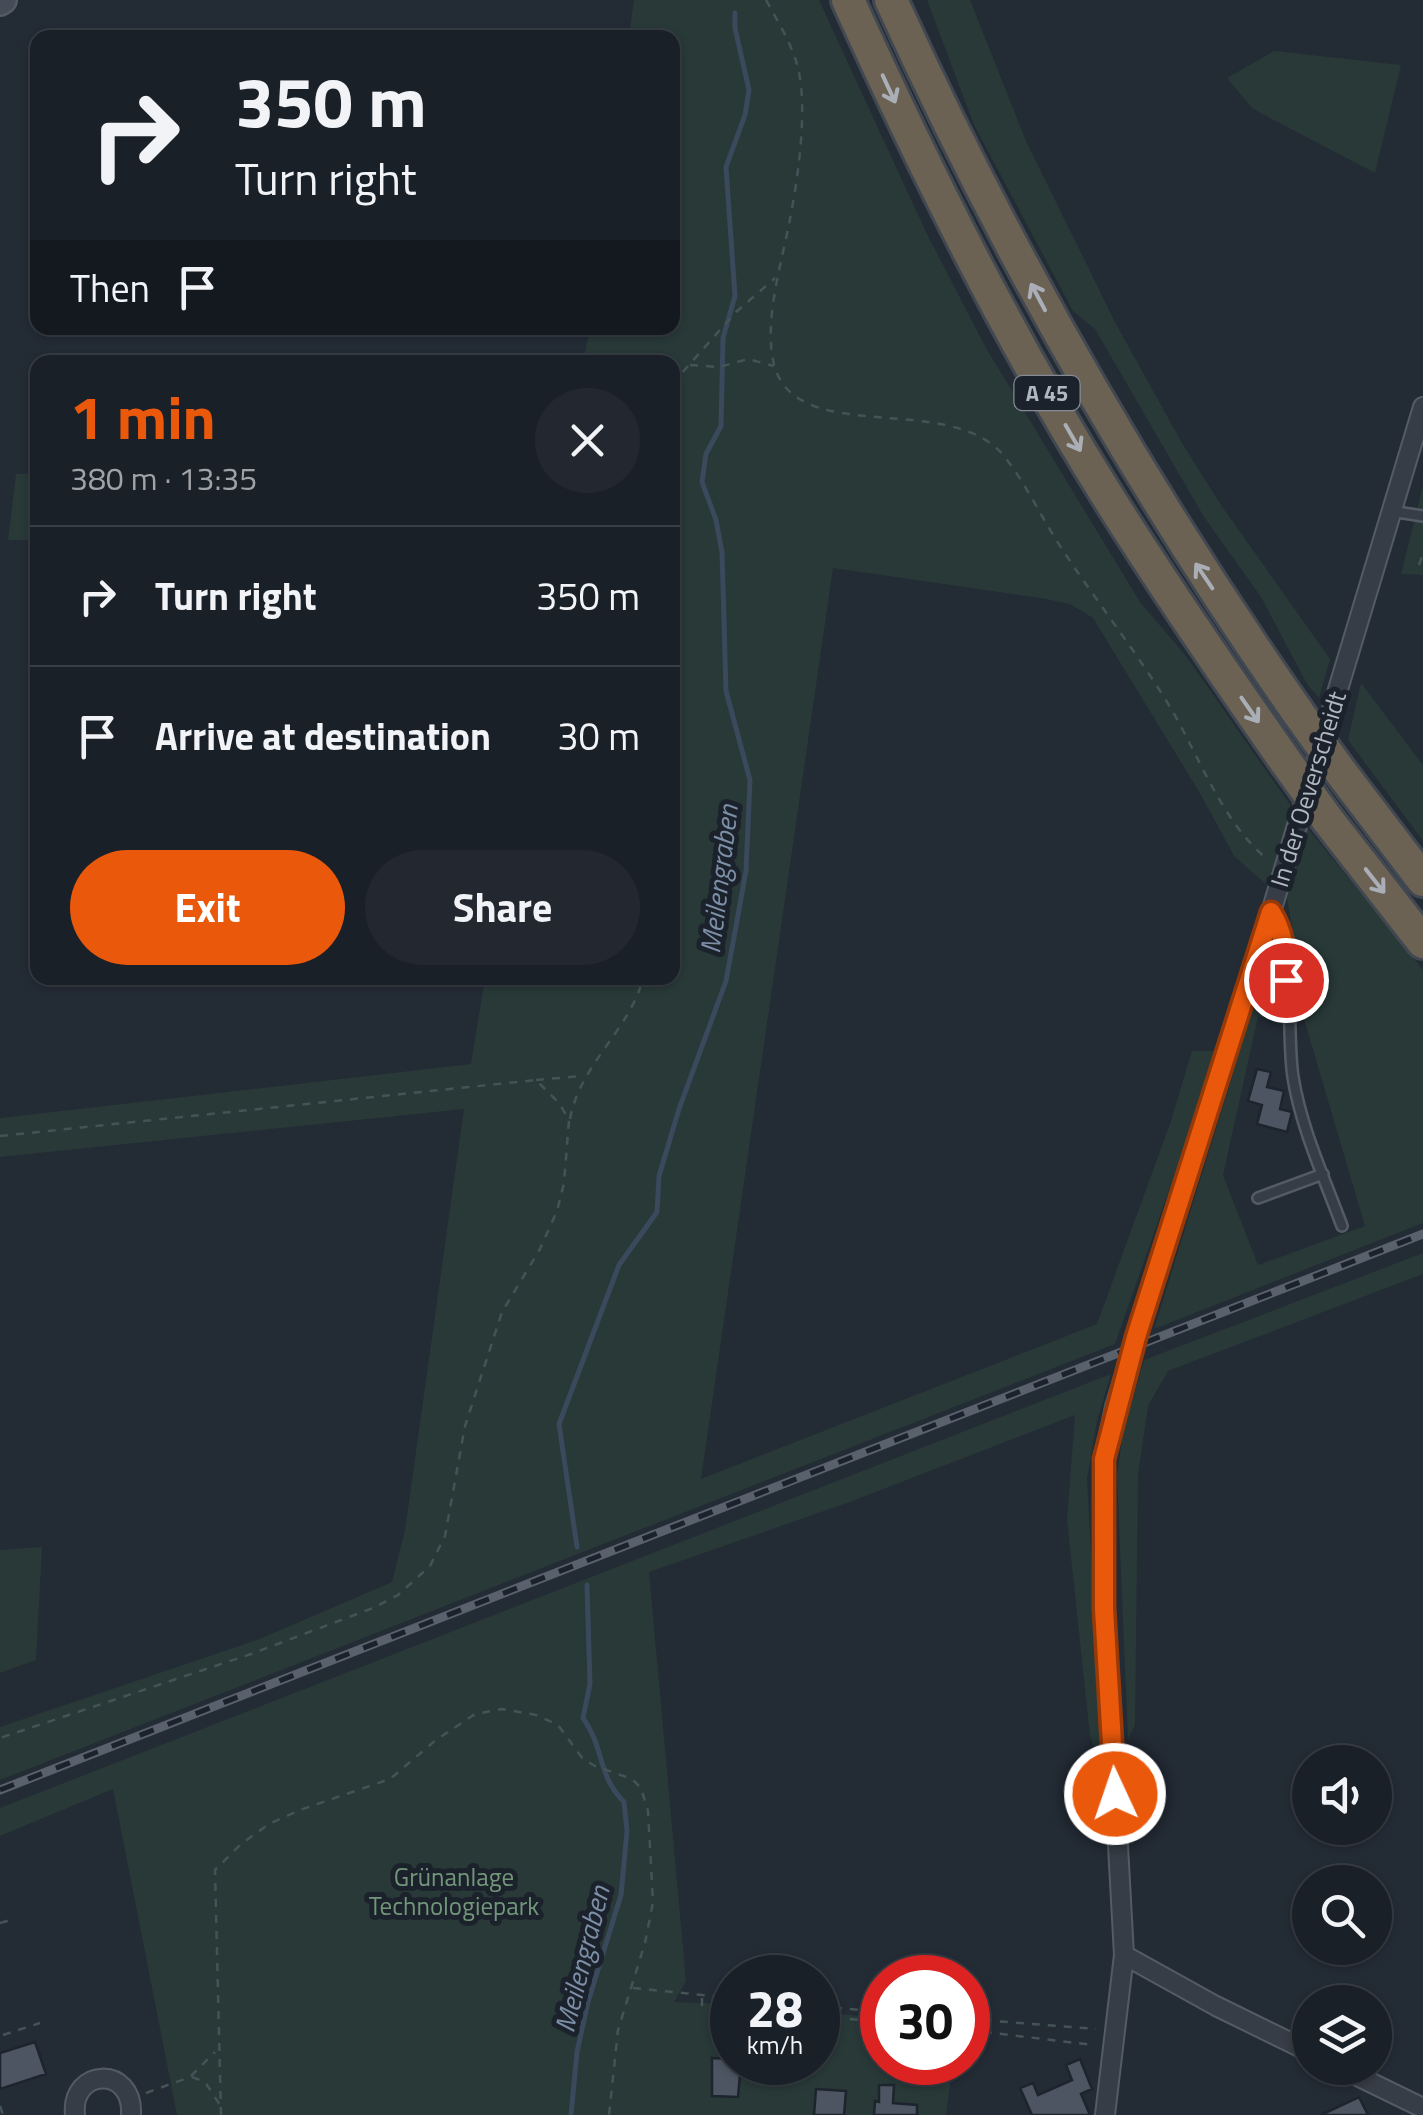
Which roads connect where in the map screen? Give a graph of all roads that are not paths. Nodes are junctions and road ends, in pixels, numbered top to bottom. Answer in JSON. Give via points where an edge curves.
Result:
{"nodes":[{"id":1,"x":848,"y":0,"type":"edge"},
{"id":2,"x":891,"y":0,"type":"edge"},
{"id":3,"x":1423,"y":408,"type":"edge"},
{"id":4,"x":1392,"y":511,"type":"junction"},
{"id":5,"x":1423,"y":516,"type":"edge"},
{"id":6,"x":1423,"y":880,"type":"edge"},
{"id":7,"x":1271,"y":912,"type":"junction"},
{"id":8,"x":1423,"y":942,"type":"edge"},
{"id":9,"x":1323,"y":1174,"type":"junction"},
{"id":10,"x":1258,"y":1198,"type":"dead end"},
{"id":11,"x":1342,"y":1226,"type":"dead end"},
{"id":12,"x":1124,"y":1955,"type":"junction"},
{"id":13,"x":1292,"y":2043,"type":"edge"},
{"id":14,"x":1376,"y":2085,"type":"edge"},
{"id":15,"x":131,"y":2107,"type":"edge"},
{"id":16,"x":1423,"y":2108,"type":"edge"},
{"id":17,"x":75,"y":2115,"type":"edge"},
{"id":18,"x":1106,"y":2115,"type":"edge"}],
"edges":[{"from":1,"to":8,"type":"highway","number":"A 45","one_way":true,"bridge":true,"via":[[948,212],[1106,494],[1286,762]]},
{"from":6,"to":2,"type":"highway","number":"A 45","one_way":true,"bridge":true,"via":[[1299,714],[1098,406],[988,206]]},
{"from":3,"to":4,"type":"street","name":"In der Oeverscheidt"},
{"from":4,"to":5,"type":"lane"},
{"from":4,"to":7,"type":"street","name":"In der Oeverscheidt"},
{"from":7,"to":9,"type":"lane","via":[[1285,942],[1294,1078]]},
{"from":7,"to":12,"type":"street","name":"In der Oeverscheidt","bridge":true,"via":[[1104,1459]]},
{"from":9,"to":10,"type":"lane"},
{"from":9,"to":11,"type":"lane"},
{"from":12,"to":13,"type":"street"},
{"from":12,"to":18,"type":"street","name":"In der Oeverscheidt"},
{"from":14,"to":16,"type":"street"},
{"from":15,"to":17,"type":"street","via":[[116,2081],[103,2078],[79,2090]]}]}
